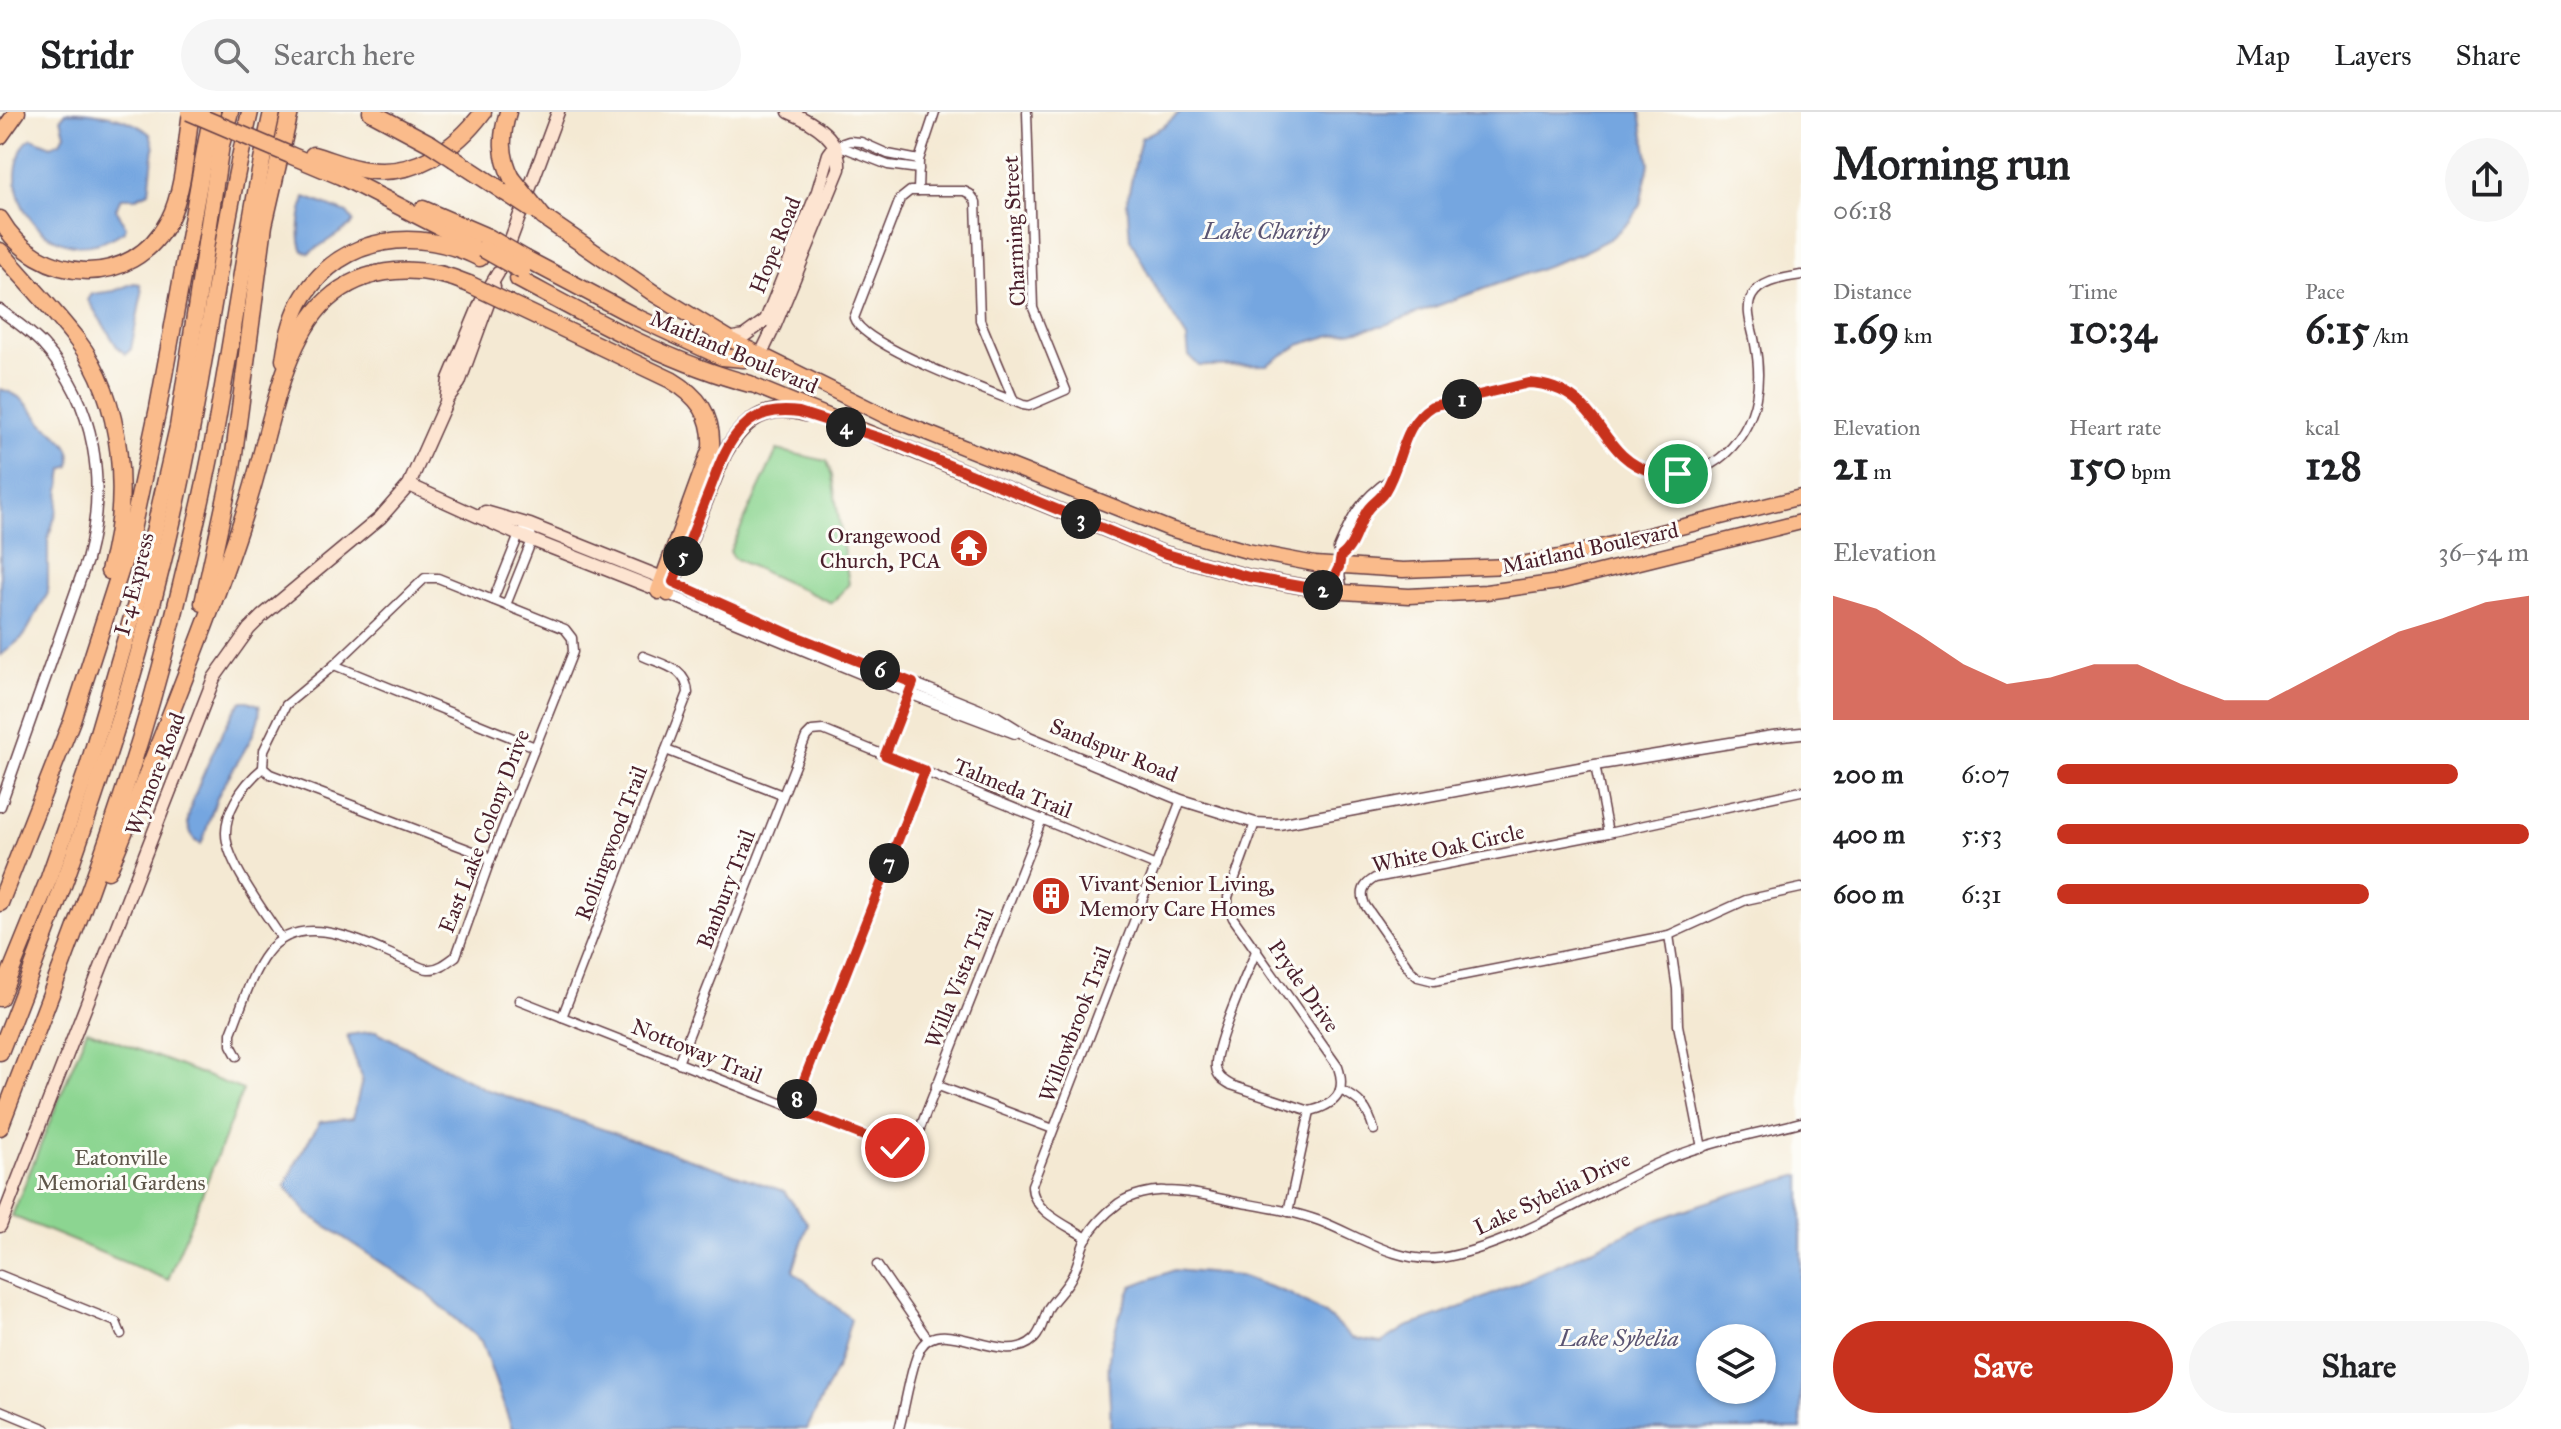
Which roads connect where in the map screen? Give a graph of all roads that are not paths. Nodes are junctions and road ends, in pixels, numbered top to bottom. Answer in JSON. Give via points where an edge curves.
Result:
{"nodes":[{"id":1,"x":17,"y":112,"type":"edge"},
{"id":2,"x":190,"y":112,"type":"edge"},
{"id":3,"x":230,"y":112,"type":"edge"},
{"id":4,"x":250,"y":112,"type":"edge"},
{"id":5,"x":272,"y":112,"type":"edge"},
{"id":6,"x":290,"y":112,"type":"edge"},
{"id":7,"x":371,"y":112,"type":"edge"},
{"id":8,"x":483,"y":112,"type":"edge"},
{"id":9,"x":508,"y":112,"type":"edge"},
{"id":10,"x":558,"y":112,"type":"edge"},
{"id":11,"x":789,"y":112,"type":"edge"},
{"id":12,"x":935,"y":112,"type":"edge"},
{"id":13,"x":1027,"y":112,"type":"edge"},
{"id":14,"x":215,"y":118,"type":"edge"},
{"id":15,"x":0,"y":136,"type":"edge"},
{"id":16,"x":836,"y":146,"type":"junction"},
{"id":17,"x":291,"y":152,"type":"junction"},
{"id":18,"x":919,"y":164,"type":"junction"},
{"id":19,"x":509,"y":186,"type":"junction"},
{"id":20,"x":918,"y":191,"type":"junction"},
{"id":21,"x":0,"y":219,"type":"edge"},
{"id":22,"x":484,"y":248,"type":"junction"},
{"id":23,"x":0,"y":251,"type":"edge"},
{"id":24,"x":522,"y":270,"type":"junction"},
{"id":25,"x":1801,"y":275,"type":"edge"},
{"id":26,"x":0,"y":310,"type":"edge"},
{"id":27,"x":729,"y":339,"type":"junction"},
{"id":28,"x":760,"y":356,"type":"junction"},
{"id":29,"x":750,"y":384,"type":"joint"},
{"id":30,"x":279,"y":393,"type":"junction"},
{"id":31,"x":1014,"y":401,"type":"junction"},
{"id":32,"x":893,"y":442,"type":"junction"},
{"id":33,"x":409,"y":485,"type":"junction"},
{"id":34,"x":1801,"y":497,"type":"edge"},
{"id":35,"x":447,"y":501,"type":"junction"},
{"id":36,"x":1801,"y":522,"type":"edge"},
{"id":37,"x":530,"y":525,"type":"junction"},
{"id":38,"x":519,"y":535,"type":"junction"},
{"id":39,"x":532,"y":540,"type":"junction"},
{"id":40,"x":509,"y":561,"type":"junction"},
{"id":41,"x":1340,"y":562,"type":"junction"},
{"id":42,"x":522,"y":566,"type":"junction"},
{"id":43,"x":666,"y":586,"type":"junction"},
{"id":44,"x":1327,"y":591,"type":"junction"},
{"id":45,"x":1343,"y":593,"type":"junction"},
{"id":46,"x":493,"y":600,"type":"junction"},
{"id":47,"x":506,"y":605,"type":"junction"},
{"id":48,"x":643,"y":656,"type":"dead end"},
{"id":49,"x":334,"y":665,"type":"junction"},
{"id":50,"x":183,"y":682,"type":"junction"},
{"id":51,"x":911,"y":688,"type":"junction"},
{"id":52,"x":72,"y":720,"type":"junction"},
{"id":53,"x":812,"y":731,"type":"joint"},
{"id":54,"x":1801,"y":733,"type":"edge"},
{"id":55,"x":535,"y":747,"type":"junction"},
{"id":56,"x":666,"y":750,"type":"junction"},
{"id":57,"x":885,"y":755,"type":"junction"},
{"id":58,"x":1595,"y":765,"type":"junction"},
{"id":59,"x":263,"y":768,"type":"junction"},
{"id":60,"x":925,"y":771,"type":"junction"},
{"id":61,"x":1801,"y":791,"type":"edge"},
{"id":62,"x":782,"y":795,"type":"junction"},
{"id":63,"x":1181,"y":800,"type":"junction"},
{"id":64,"x":0,"y":806,"type":"edge"},
{"id":65,"x":1042,"y":819,"type":"junction"},
{"id":66,"x":1255,"y":823,"type":"junction"},
{"id":67,"x":1608,"y":833,"type":"junction"},
{"id":68,"x":491,"y":858,"type":"junction"},
{"id":69,"x":1156,"y":866,"type":"junction"},
{"id":70,"x":1801,"y":888,"type":"edge"},
{"id":71,"x":0,"y":903,"type":"edge"},
{"id":72,"x":76,"y":928,"type":"junction"},
{"id":73,"x":1669,"y":935,"type":"junction"},
{"id":74,"x":282,"y":939,"type":"junction"},
{"id":75,"x":1257,"y":949,"type":"junction"},
{"id":76,"x":0,"y":998,"type":"edge"},
{"id":77,"x":519,"y":1000,"type":"dead end"},
{"id":78,"x":562,"y":1017,"type":"junction"},
{"id":79,"x":0,"y":1052,"type":"edge"},
{"id":80,"x":237,"y":1056,"type":"dead end"},
{"id":81,"x":678,"y":1063,"type":"junction"},
{"id":82,"x":936,"y":1085,"type":"junction"},
{"id":83,"x":1340,"y":1090,"type":"junction"},
{"id":84,"x":793,"y":1108,"type":"junction"},
{"id":85,"x":1310,"y":1111,"type":"junction"},
{"id":86,"x":1801,"y":1122,"type":"edge"},
{"id":87,"x":0,"y":1127,"type":"edge"},
{"id":88,"x":1053,"y":1129,"type":"junction"},
{"id":89,"x":1374,"y":1130,"type":"dead end"},
{"id":90,"x":906,"y":1147,"type":"joint"},
{"id":91,"x":1702,"y":1148,"type":"junction"},
{"id":92,"x":1288,"y":1212,"type":"junction"},
{"id":93,"x":0,"y":1226,"type":"edge"},
{"id":94,"x":1087,"y":1238,"type":"junction"},
{"id":95,"x":877,"y":1265,"type":"dead end"},
{"id":96,"x":0,"y":1275,"type":"edge"},
{"id":97,"x":121,"y":1334,"type":"dead end"},
{"id":98,"x":928,"y":1339,"type":"junction"},
{"id":99,"x":0,"y":1410,"type":"edge"},
{"id":100,"x":46,"y":1429,"type":"edge"},
{"id":101,"x":899,"y":1429,"type":"edge"}],
"edges":[{"from":1,"to":15,"type":"highway"},
{"from":2,"to":14,"type":"highway","name":"Maitland Boulevard","bridge":true},
{"from":2,"to":21,"type":"highway","via":[[170,218],[152,242],[128,260],[101,270],[53,266],[26,250]]},
{"from":3,"to":76,"type":"highway","name":"I-4 Express","via":[[178,427],[143,580],[88,767]]},
{"from":4,"to":79,"type":"highway","name":"I-4 Express","via":[[188,446],[138,657],[81,837]]},
{"from":5,"to":72,"type":"highway","via":[[207,474],[169,636],[135,756]]},
{"from":6,"to":50,"type":"highway","via":[[264,225],[227,499]]},
{"from":7,"to":19,"type":"highway","name":"Maitland Boulevard","bridge":true},
{"from":8,"to":17,"type":"highway","via":[[444,151],[404,169],[350,167]]},
{"from":9,"to":19,"type":"highway","via":[[502,145]]},
{"from":10,"to":33,"type":"main road","name":"Wymore Road","via":[[498,273],[483,298]]},
{"from":11,"to":16,"type":"main road","via":[[819,126]]},
{"from":12,"to":18,"type":"street"},
{"from":13,"to":31,"type":"street","name":"Charming Street","via":[[1033,308],[1066,390],[1029,406]]},
{"from":14,"to":17,"type":"highway","name":"Maitland Boulevard","bridge":true},
{"from":14,"to":52,"type":"highway","via":[[142,492]]},
{"from":16,"to":18,"type":"street","via":[[888,165]]},
{"from":16,"to":27,"type":"main road","name":"Hope Road","via":[[766,320],[744,336]]},
{"from":16,"to":28,"type":"main road","name":"Hope Road","via":[[836,177]]},
{"from":17,"to":22,"type":"highway","name":"Maitland Boulevard"},
{"from":18,"to":20,"type":"street"},
{"from":19,"to":27,"type":"highway","name":"Maitland Boulevard","bridge":true,"via":[[543,217]]},
{"from":20,"to":31,"type":"street","via":[[964,191],[976,202],[980,320]]},
{"from":20,"to":31,"type":"street","via":[[900,199],[855,310],[855,323],[920,362]]},
{"from":22,"to":24,"type":"highway","name":"Maitland Boulevard","bridge":true},
{"from":22,"to":30,"type":"highway","via":[[406,240],[370,246],[339,261],[314,283],[297,310]]},
{"from":23,"to":52,"type":"highway","via":[[78,342],[105,395],[119,452],[120,531]]},
{"from":24,"to":28,"type":"highway","via":[[722,357]]},
{"from":24,"to":29,"type":"highway","name":"Maitland Boulevard","via":[[638,335]]},
{"from":25,"to":41,"type":"street","via":[[1774,280],[1751,297],[1748,311],[1760,379],[1753,412],[1722,458],[1678,474],[1638,466],[1606,438],[1576,398],[1544,384],[1432,406],[1412,423],[1392,478],[1360,503],[1338,549]]},
{"from":26,"to":64,"type":"street","via":[[42,344],[69,381],[88,425],[97,475],[87,560]]},
{"from":27,"to":28,"type":"main road","name":"Maitland Boulevard"},
{"from":28,"to":41,"type":"main road","name":"Maitland Boulevard","via":[[887,417],[1170,529],[1258,554]]},
{"from":29,"to":32,"type":"main road","name":"Maitland Boulevard"},
{"from":30,"to":43,"type":"highway","bridge":true,"via":[[305,326],[326,301],[351,283],[411,270],[469,284],[671,380],[704,409],[712,433]]},
{"from":30,"to":50,"type":"highway","via":[[249,500]]},
{"from":32,"to":43,"type":"main road","via":[[799,412],[769,412],[755,418],[724,454]]},
{"from":32,"to":44,"type":"main road","name":"Maitland Boulevard","via":[[1163,553]]},
{"from":33,"to":35,"type":"main road","name":"Sandspur Road"},
{"from":33,"to":93,"type":"main road","name":"Wymore Road","via":[[380,518],[262,616],[214,678]]},
{"from":34,"to":41,"type":"main road","name":"Maitland Boulevard","via":[[1510,566],[1434,570]]},
{"from":35,"to":37,"type":"main road","name":"Sandspur Road"},
{"from":35,"to":38,"type":"main road","name":"Sandspur Road"},
{"from":36,"to":45,"type":"main road","name":"Maitland Boulevard","via":[[1559,582],[1471,593]]},
{"from":37,"to":38,"type":"street"},
{"from":37,"to":39,"type":"street"},
{"from":37,"to":43,"type":"main road","name":"Sandspur Road"},
{"from":38,"to":39,"type":"main road","name":"Sandspur Road"},
{"from":38,"to":40,"type":"street"},
{"from":39,"to":42,"type":"street"},
{"from":39,"to":43,"type":"main road","name":"Sandspur Road"},
{"from":40,"to":42,"type":"street"},
{"from":40,"to":46,"type":"street"},
{"from":41,"to":44,"type":"street"},
{"from":41,"to":45,"type":"street"},
{"from":42,"to":47,"type":"street"},
{"from":43,"to":51,"type":"street","name":"Sandspur Road"},
{"from":43,"to":51,"type":"street","name":"Sandspur Road","via":[[786,642]]},
{"from":44,"to":45,"type":"main road","name":"Maitland Boulevard"},
{"from":46,"to":47,"type":"street","name":"East Lake Colony Drive"},
{"from":46,"to":49,"type":"street","name":"East Lake Colony Drive","via":[[438,578],[425,578]]},
{"from":47,"to":55,"type":"street","name":"East Lake Colony Drive","via":[[565,629],[572,638],[573,652]]},
{"from":48,"to":56,"type":"street","name":"Rollingwood Trail","via":[[679,671],[687,681],[688,693]]},
{"from":49,"to":55,"type":"street"},
{"from":49,"to":59,"type":"street","via":[[286,705],[264,750]]},
{"from":50,"to":72,"type":"highway","via":[[95,900]]},
{"from":51,"to":57,"type":"street"},
{"from":51,"to":63,"type":"street","name":"Sandspur Road","via":[[997,717],[1029,737]]},
{"from":52,"to":71,"type":"highway"},
{"from":53,"to":57,"type":"street","name":"Talmeda Trail","via":[[823,730]]},
{"from":53,"to":62,"type":"street","name":"Banbury Trail"},
{"from":54,"to":58,"type":"street","name":"Sandspur Road"},
{"from":55,"to":68,"type":"street","name":"East Lake Colony Drive"},
{"from":56,"to":62,"type":"street"},
{"from":56,"to":78,"type":"street","name":"Rollingwood Trail"},
{"from":57,"to":60,"type":"street","name":"Talmeda Trail"},
{"from":58,"to":66,"type":"street","name":"Sandspur Road","via":[[1279,824]]},
{"from":58,"to":67,"type":"street"},
{"from":59,"to":68,"type":"street"},
{"from":59,"to":74,"type":"street","via":[[247,781],[233,806],[226,841]]},
{"from":60,"to":65,"type":"street","name":"Talmeda Trail"},
{"from":60,"to":84,"type":"street"},
{"from":61,"to":67,"type":"street","name":"White Oak Circle"},
{"from":62,"to":81,"type":"street","name":"Banbury Trail"},
{"from":63,"to":66,"type":"street","name":"Sandspur Road"},
{"from":63,"to":69,"type":"street","name":"Willowbrook Trail"},
{"from":65,"to":69,"type":"street","name":"Talmeda Trail"},
{"from":65,"to":82,"type":"street","name":"Willa Vista Trail"},
{"from":66,"to":75,"type":"street","name":"Pryde Drive","via":[[1228,907]]},
{"from":67,"to":73,"type":"street","name":"White Oak Circle","via":[[1375,878],[1362,897],[1411,971],[1434,981]]},
{"from":68,"to":74,"type":"street","name":"East Lake Colony Drive","via":[[456,956],[443,965],[428,969],[322,931]]},
{"from":69,"to":88,"type":"street","name":"Willowbrook Trail"},
{"from":70,"to":73,"type":"street","name":"White Oak Circle","via":[[1746,900]]},
{"from":72,"to":87,"type":"highway"},
{"from":73,"to":91,"type":"street","via":[[1678,1025]]},
{"from":74,"to":80,"type":"street","via":[[267,952],[231,1033]]},
{"from":75,"to":83,"type":"street","name":"Pryde Drive","via":[[1338,1067]]},
{"from":75,"to":85,"type":"street","via":[[1217,1052],[1217,1072],[1231,1085]]},
{"from":77,"to":78,"type":"street","name":"Nottoway Trail"},
{"from":78,"to":81,"type":"street","name":"Nottoway Trail"},
{"from":81,"to":84,"type":"street","name":"Nottoway Trail"},
{"from":82,"to":88,"type":"street"},
{"from":82,"to":90,"type":"street","name":"Willa Vista Trail","via":[[917,1136]]},
{"from":83,"to":85,"type":"street","via":[[1334,1101]]},
{"from":83,"to":89,"type":"street","via":[[1364,1105]]},
{"from":84,"to":90,"type":"street","name":"Nottoway Trail","via":[[895,1148]]},
{"from":85,"to":92,"type":"street"},
{"from":86,"to":91,"type":"street","name":"Lake Sybelia Drive"},
{"from":88,"to":94,"type":"street","name":"Willowbrook Trail","via":[[1031,1196]]},
{"from":91,"to":92,"type":"street","name":"Lake Sybelia Drive","via":[[1658,1163],[1520,1231],[1436,1259],[1398,1254]]},
{"from":92,"to":94,"type":"street","name":"Lake Sybelia Drive","via":[[1162,1190],[1121,1202]]},
{"from":94,"to":98,"type":"street","name":"Lake Sybelia Drive","via":[[1041,1330],[1025,1346],[1004,1349],[949,1336]]},
{"from":95,"to":98,"type":"street"},
{"from":96,"to":97,"type":"street","via":[[116,1322]]},
{"from":98,"to":101,"type":"street","via":[[917,1356]]},
{"from":99,"to":100,"type":"street"}]}
